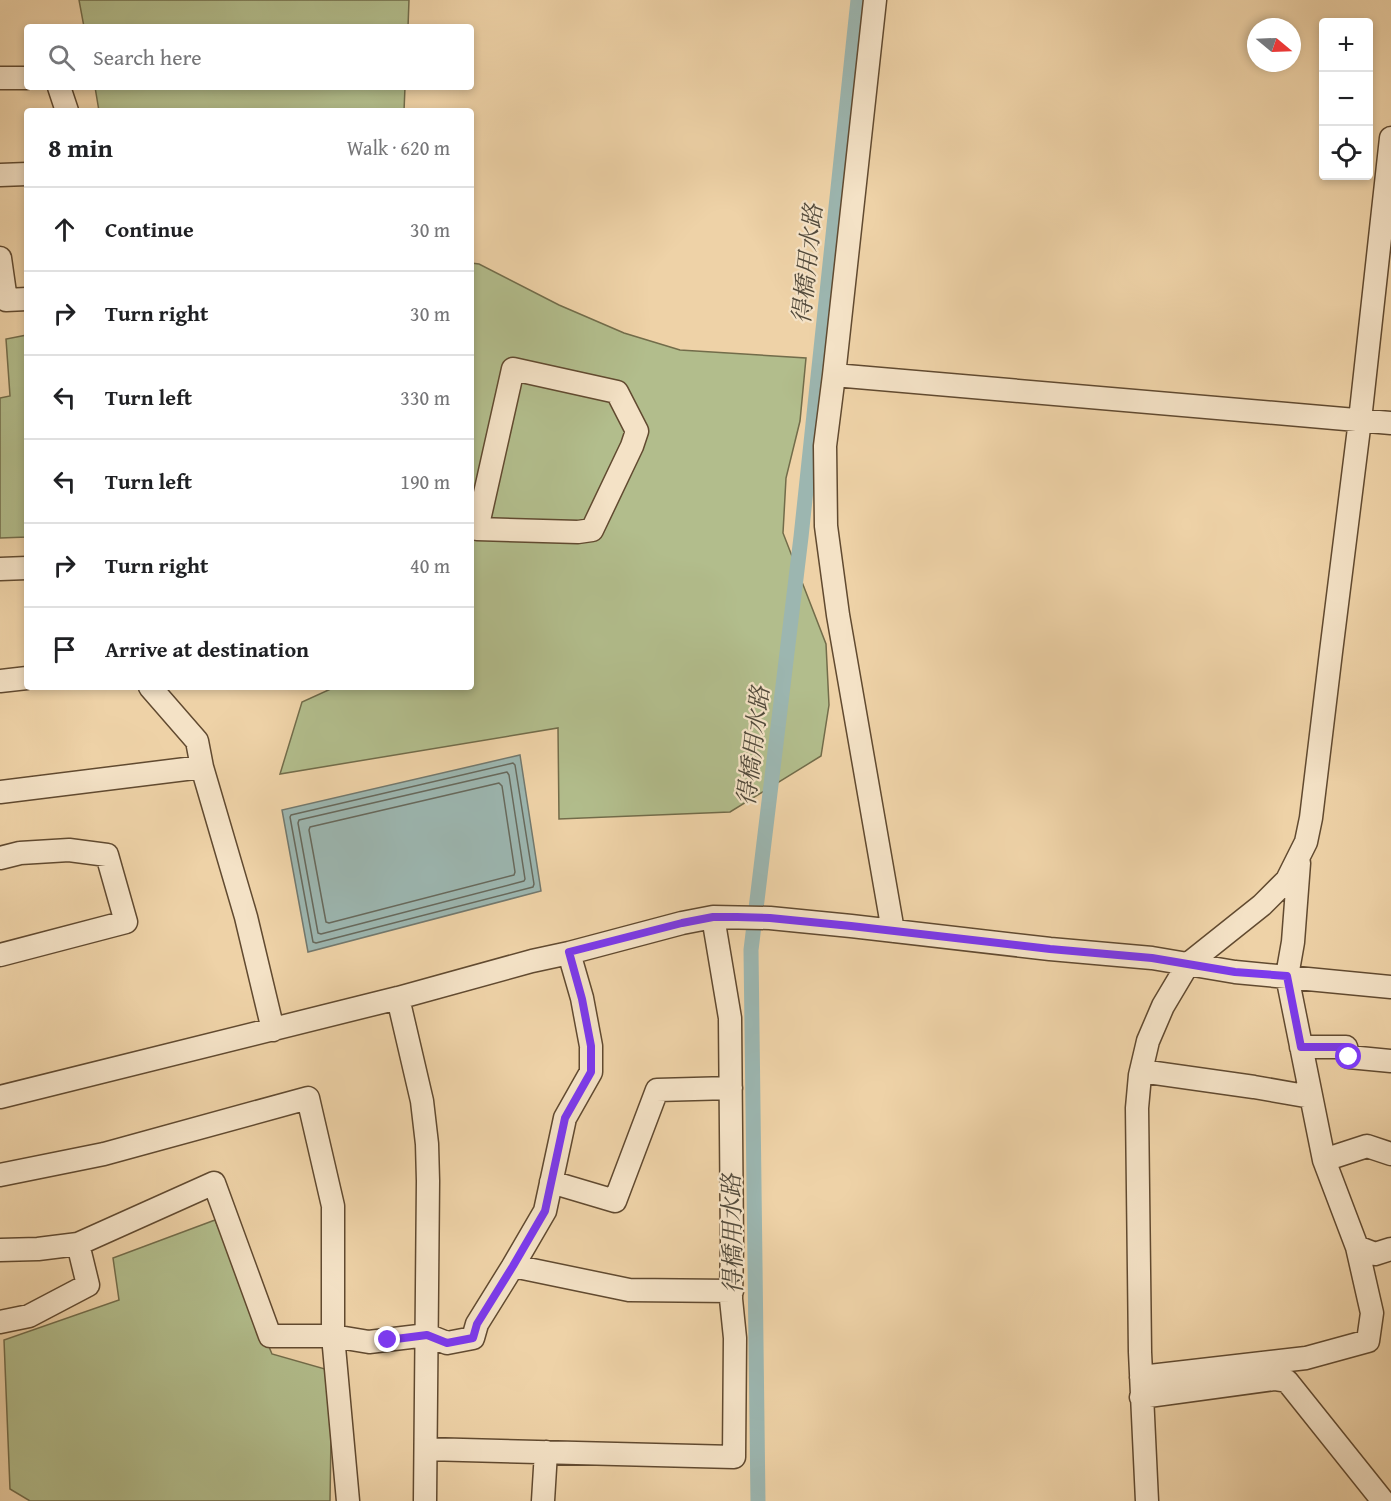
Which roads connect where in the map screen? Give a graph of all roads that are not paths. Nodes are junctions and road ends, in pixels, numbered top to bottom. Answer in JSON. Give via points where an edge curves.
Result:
{"nodes":[{"id":1,"x":875,"y":0,"type":"edge"},
{"id":2,"x":0,"y":78,"type":"edge"},
{"id":3,"x":24,"y":78,"type":"edge"},
{"id":4,"x":60,"y":90,"type":"edge"},
{"id":5,"x":66,"y":108,"type":"edge"},
{"id":6,"x":1391,"y":138,"type":"edge"},
{"id":7,"x":24,"y":174,"type":"edge"},
{"id":8,"x":0,"y":175,"type":"edge"},
{"id":9,"x":0,"y":258,"type":"edge"},
{"id":10,"x":24,"y":299,"type":"edge"},
{"id":11,"x":834,"y":375,"type":"junction"},
{"id":12,"x":1360,"y":420,"type":"junction"},
{"id":13,"x":1391,"y":423,"type":"edge"},
{"id":14,"x":474,"y":538,"type":"edge"},
{"id":15,"x":24,"y":568,"type":"edge"},
{"id":16,"x":0,"y":569,"type":"edge"},
{"id":17,"x":24,"y":678,"type":"edge"},
{"id":18,"x":0,"y":681,"type":"edge"},
{"id":19,"x":153,"y":690,"type":"edge"},
{"id":20,"x":202,"y":767,"type":"junction"},
{"id":21,"x":0,"y":792,"type":"edge"},
{"id":22,"x":1299,"y":855,"type":"junction"},
{"id":23,"x":0,"y":858,"type":"edge"},
{"id":24,"x":713,"y":917,"type":"junction"},
{"id":25,"x":893,"y":931,"type":"junction"},
{"id":26,"x":569,"y":952,"type":"junction"},
{"id":27,"x":0,"y":955,"type":"edge"},
{"id":28,"x":1188,"y":964,"type":"junction"},
{"id":29,"x":1287,"y":976,"type":"junction"},
{"id":30,"x":1391,"y":987,"type":"edge"},
{"id":31,"x":398,"y":998,"type":"junction"},
{"id":32,"x":273,"y":1030,"type":"junction"},
{"id":33,"x":1301,"y":1047,"type":"junction"},
{"id":34,"x":1391,"y":1061,"type":"edge"},
{"id":35,"x":1141,"y":1071,"type":"junction"},
{"id":36,"x":730,"y":1088,"type":"junction"},
{"id":37,"x":0,"y":1097,"type":"edge"},
{"id":38,"x":1311,"y":1097,"type":"junction"},
{"id":39,"x":1391,"y":1154,"type":"edge"},
{"id":40,"x":1324,"y":1160,"type":"junction"},
{"id":41,"x":0,"y":1175,"type":"edge"},
{"id":42,"x":551,"y":1182,"type":"junction"},
{"id":43,"x":78,"y":1244,"type":"junction"},
{"id":44,"x":1357,"y":1247,"type":"junction"},
{"id":45,"x":1391,"y":1249,"type":"edge"},
{"id":46,"x":0,"y":1250,"type":"edge"},
{"id":47,"x":513,"y":1266,"type":"junction"},
{"id":48,"x":732,"y":1291,"type":"junction"},
{"id":49,"x":1382,"y":1312,"type":"edge"},
{"id":50,"x":0,"y":1322,"type":"edge"},
{"id":51,"x":427,"y":1335,"type":"junction"},
{"id":52,"x":333,"y":1336,"type":"junction"},
{"id":53,"x":1141,"y":1387,"type":"junction"},
{"id":54,"x":426,"y":1449,"type":"junction"},
{"id":55,"x":546,"y":1452,"type":"junction"},
{"id":56,"x":348,"y":1501,"type":"edge"},
{"id":57,"x":425,"y":1501,"type":"edge"},
{"id":58,"x":543,"y":1501,"type":"edge"},
{"id":59,"x":1147,"y":1501,"type":"edge"},
{"id":60,"x":1383,"y":1501,"type":"edge"}],
"edges":[{"from":1,"to":11,"type":"street"},
{"from":2,"to":3,"type":"street"},
{"from":4,"to":5,"type":"street"},
{"from":6,"to":12,"type":"street"},
{"from":7,"to":8,"type":"street"},
{"from":9,"to":10,"type":"street","via":[[6,300]]},
{"from":11,"to":12,"type":"street"},
{"from":11,"to":25,"type":"street","via":[[825,446],[826,526]]},
{"from":12,"to":13,"type":"street"},
{"from":12,"to":22,"type":"street","via":[[1311,818]]},
{"from":14,"to":14,"type":"street","via":[[513,369],[618,392],[637,431],[592,530]]},
{"from":15,"to":16,"type":"street"},
{"from":17,"to":18,"type":"street"},
{"from":19,"to":20,"type":"street","via":[[197,741]]},
{"from":20,"to":21,"type":"street"},
{"from":20,"to":32,"type":"street","via":[[246,917]]},
{"from":22,"to":28,"type":"street","via":[[1287,880],[1262,905]]},
{"from":22,"to":29,"type":"street"},
{"from":23,"to":27,"type":"street","via":[[69,850],[107,855],[126,922]]},
{"from":24,"to":25,"type":"street"},
{"from":24,"to":26,"type":"street"},
{"from":24,"to":36,"type":"street","via":[[730,1018]]},
{"from":25,"to":28,"type":"street"},
{"from":26,"to":31,"type":"street"},
{"from":26,"to":42,"type":"street","via":[[591,1046],[591,1072],[565,1118]]},
{"from":28,"to":29,"type":"street"},
{"from":28,"to":35,"type":"street","via":[[1163,1005]]},
{"from":29,"to":30,"type":"street"},
{"from":29,"to":33,"type":"street"},
{"from":31,"to":32,"type":"street"},
{"from":31,"to":51,"type":"street","via":[[425,1126]]},
{"from":32,"to":37,"type":"street"},
{"from":33,"to":34,"type":"street","via":[[1346,1047],[1349,1057]]},
{"from":33,"to":38,"type":"street"},
{"from":35,"to":38,"type":"street"},
{"from":35,"to":53,"type":"street","via":[[1137,1108]]},
{"from":36,"to":42,"type":"street","via":[[657,1090],[615,1201]]},
{"from":36,"to":48,"type":"street"},
{"from":38,"to":40,"type":"street"},
{"from":39,"to":40,"type":"street","via":[[1367,1146]]},
{"from":40,"to":44,"type":"street"},
{"from":41,"to":52,"type":"street","via":[[104,1154],[308,1098],[333,1206]]},
{"from":42,"to":47,"type":"street","via":[[545,1211]]},
{"from":43,"to":46,"type":"street"},
{"from":43,"to":50,"type":"street","via":[[88,1284],[29,1316]]},
{"from":43,"to":52,"type":"street","via":[[214,1183],[270,1336]]},
{"from":44,"to":45,"type":"street","via":[[1375,1254]]},
{"from":44,"to":49,"type":"street"},
{"from":47,"to":48,"type":"street","via":[[629,1290]]},
{"from":47,"to":51,"type":"street","via":[[477,1324],[473,1338],[447,1343]]},
{"from":48,"to":55,"type":"street","via":[[734,1457]]},
{"from":49,"to":53,"type":"street","via":[[1368,1341],[1306,1358]]},
{"from":51,"to":52,"type":"street","via":[[369,1342]]},
{"from":51,"to":54,"type":"street"},
{"from":52,"to":56,"type":"street"},
{"from":53,"to":59,"type":"street"},
{"from":53,"to":60,"type":"street","via":[[1287,1381]]},
{"from":54,"to":55,"type":"street"},
{"from":54,"to":57,"type":"street"},
{"from":55,"to":58,"type":"street"}]}
